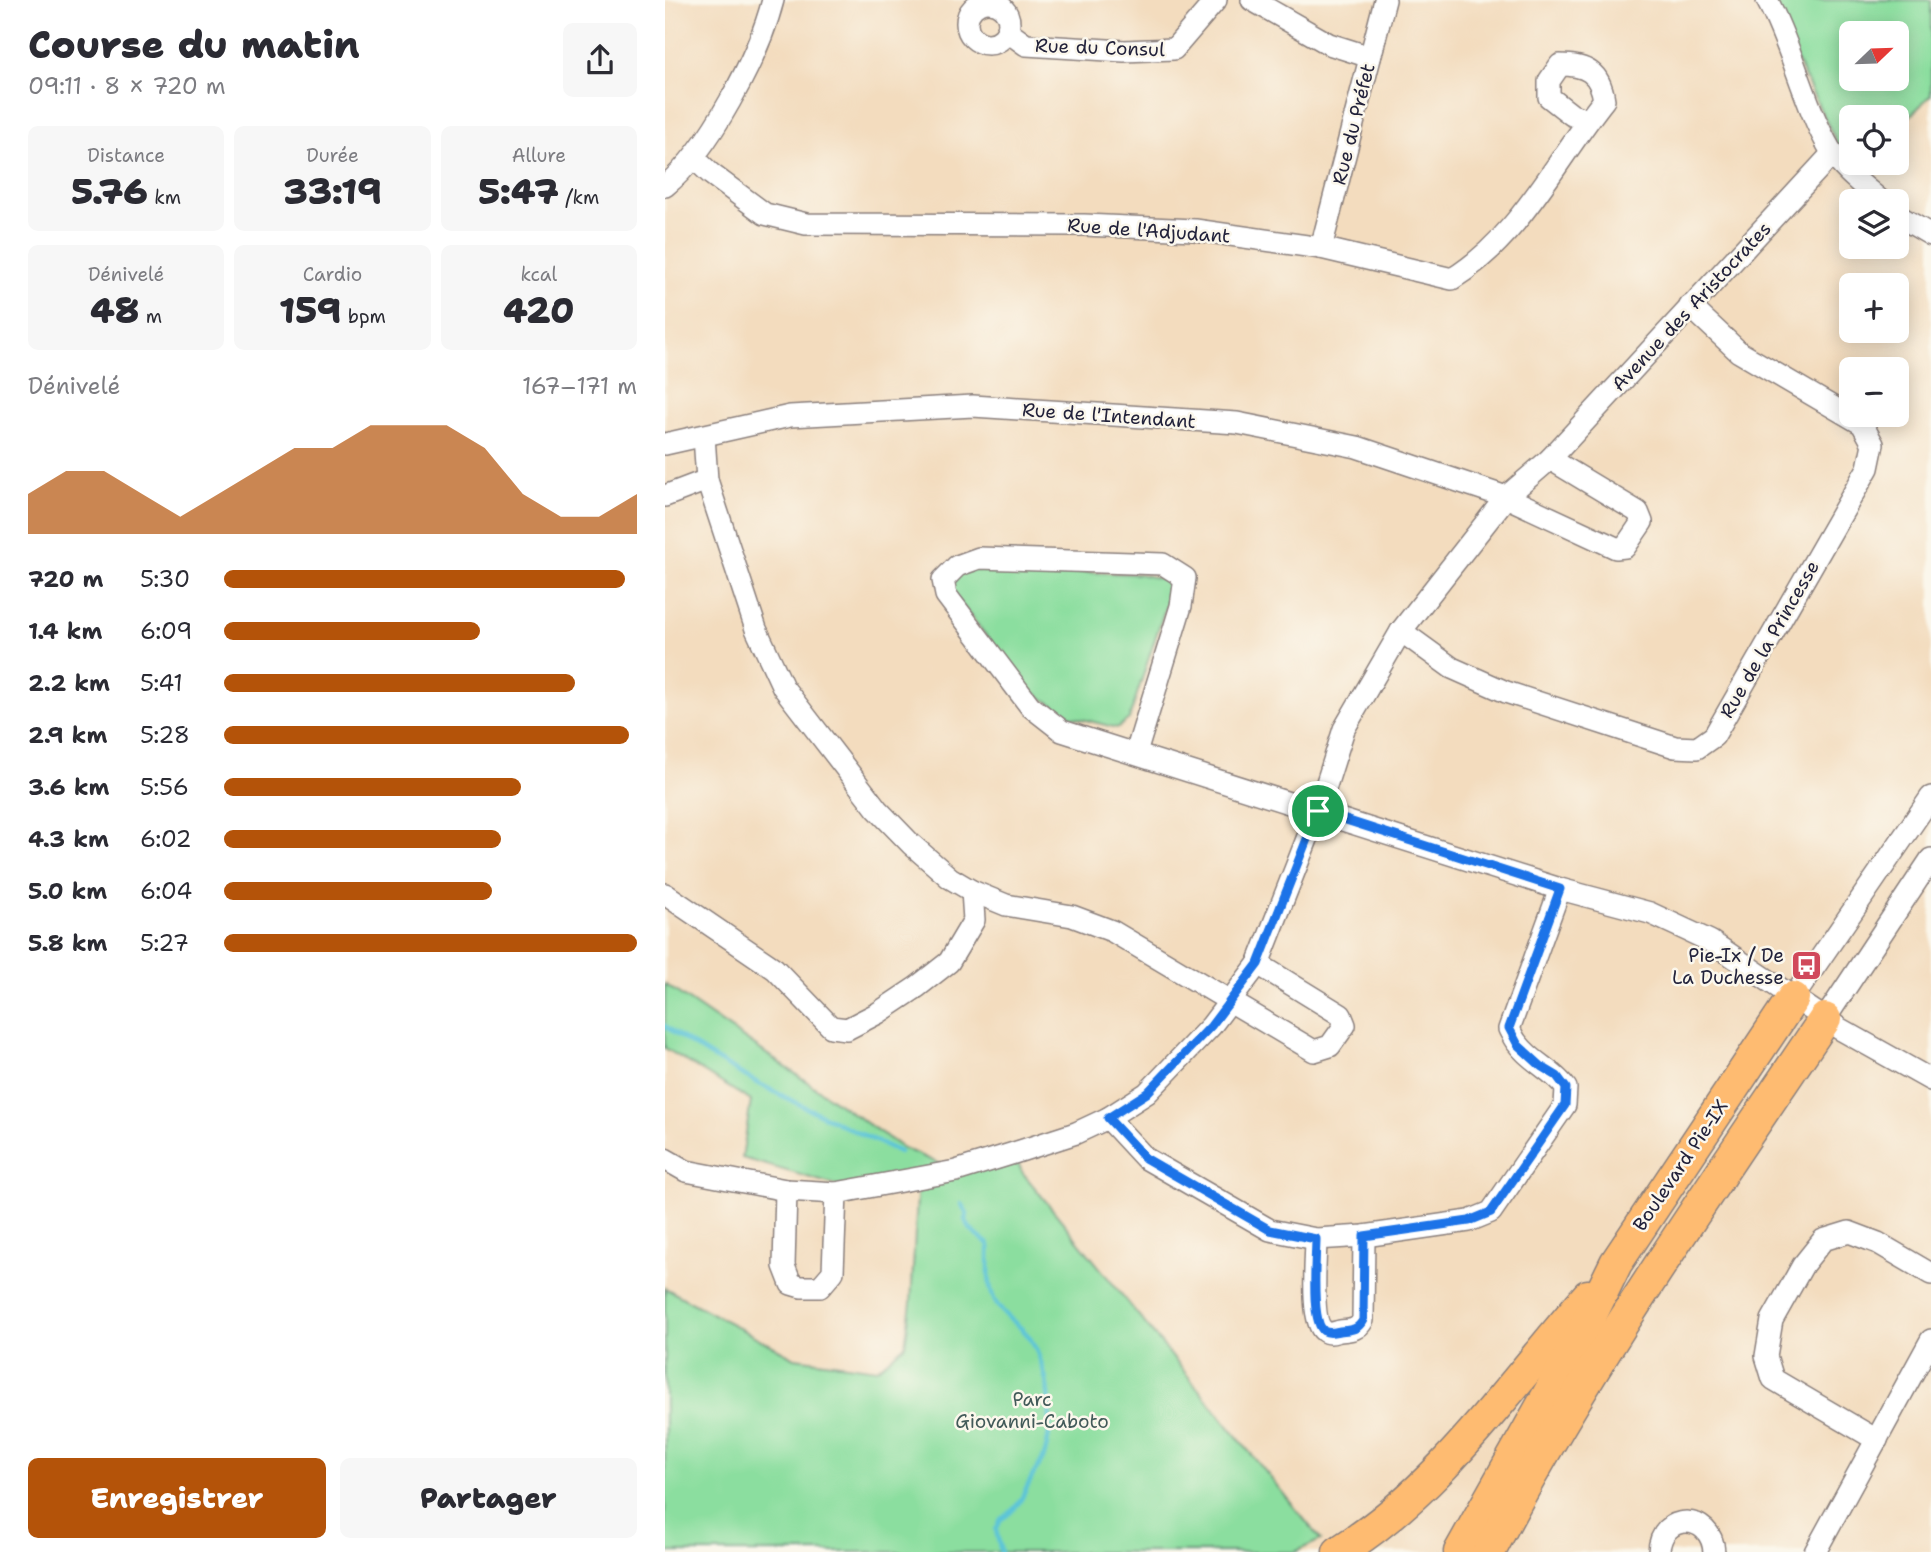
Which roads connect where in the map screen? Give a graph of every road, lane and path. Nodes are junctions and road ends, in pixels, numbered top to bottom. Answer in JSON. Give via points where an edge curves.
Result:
{"nodes":[{"id":1,"x":773,"y":0,"type":"edge"},
{"id":2,"x":1216,"y":0,"type":"edge"},
{"id":3,"x":1252,"y":0,"type":"edge"},
{"id":4,"x":1385,"y":0,"type":"edge"},
{"id":5,"x":1767,"y":0,"type":"edge"},
{"id":6,"x":1007,"y":32,"type":"dead end"},
{"id":7,"x":1370,"y":57,"type":"junction"},
{"id":8,"x":1588,"y":120,"type":"dead end"},
{"id":9,"x":1833,"y":153,"type":"junction"},
{"id":10,"x":694,"y":158,"type":"junction"},
{"id":11,"x":665,"y":186,"type":"edge"},
{"id":12,"x":1869,"y":189,"type":"edge"},
{"id":13,"x":1909,"y":222,"type":"edge"},
{"id":14,"x":1931,"y":235,"type":"edge"},
{"id":15,"x":1321,"y":248,"type":"junction"},
{"id":16,"x":1691,"y":306,"type":"junction"},
{"id":17,"x":704,"y":436,"type":"junction"},
{"id":18,"x":665,"y":444,"type":"edge"},
{"id":19,"x":1550,"y":459,"type":"junction"},
{"id":20,"x":707,"y":480,"type":"junction"},
{"id":21,"x":665,"y":496,"type":"edge"},
{"id":22,"x":1506,"y":497,"type":"junction"},
{"id":23,"x":1401,"y":631,"type":"junction"},
{"id":24,"x":1136,"y":753,"type":"junction"},
{"id":25,"x":1931,"y":797,"type":"edge"},
{"id":26,"x":1318,"y":811,"type":"junction"},
{"id":27,"x":1931,"y":859,"type":"edge"},
{"id":28,"x":1560,"y":889,"type":"junction"},
{"id":29,"x":1923,"y":890,"type":"edge"},
{"id":30,"x":972,"y":891,"type":"junction"},
{"id":31,"x":665,"y":894,"type":"edge"},
{"id":32,"x":1258,"y":964,"type":"junction"},
{"id":33,"x":1793,"y":998,"type":"junction"},
{"id":34,"x":1232,"y":1000,"type":"junction"},
{"id":35,"x":1825,"y":1019,"type":"junction"},
{"id":36,"x":1931,"y":1080,"type":"edge"},
{"id":37,"x":1108,"y":1118,"type":"junction"},
{"id":38,"x":1711,"y":1119,"type":"junction"},
{"id":39,"x":1741,"y":1145,"type":"junction"},
{"id":40,"x":665,"y":1159,"type":"edge"},
{"id":41,"x":786,"y":1190,"type":"junction"},
{"id":42,"x":836,"y":1193,"type":"junction"},
{"id":43,"x":1364,"y":1236,"type":"junction"},
{"id":44,"x":1316,"y":1239,"type":"junction"},
{"id":45,"x":1616,"y":1263,"type":"junction"},
{"id":46,"x":1931,"y":1274,"type":"edge"},
{"id":47,"x":1931,"y":1340,"type":"edge"},
{"id":48,"x":1877,"y":1440,"type":"junction"},
{"id":49,"x":1527,"y":1484,"type":"junction"},
{"id":50,"x":1339,"y":1552,"type":"edge"},
{"id":51,"x":1459,"y":1552,"type":"edge"},
{"id":52,"x":1489,"y":1552,"type":"edge"},
{"id":53,"x":1505,"y":1552,"type":"edge"},
{"id":54,"x":1659,"y":1552,"type":"edge"},
{"id":55,"x":1715,"y":1552,"type":"edge"},
{"id":56,"x":1815,"y":1552,"type":"edge"}],
"edges":[{"from":1,"to":10,"type":"street","via":[[753,54]]},
{"from":2,"to":6,"type":"street","name":"Rue du Consul","via":[[1174,49],[1026,45]]},
{"from":3,"to":7,"type":"street","via":[[1329,44]]},
{"from":4,"to":7,"type":"street","name":"Rue du Préfet"},
{"from":5,"to":9,"type":"street","via":[[1781,25],[1807,102]]},
{"from":7,"to":15,"type":"street","name":"Rue du Préfet"},
{"from":8,"to":15,"type":"street","name":"Rue de l'Adjudant","via":[[1514,223],[1473,266],[1451,279]]},
{"from":9,"to":12,"type":"street"},
{"from":9,"to":16,"type":"street","name":"Avenue des Aristocrates"},
{"from":10,"to":11,"type":"street"},
{"from":10,"to":15,"type":"street","name":"Rue de l'Adjudant","via":[[765,214],[806,224],[1181,229]]},
{"from":13,"to":14,"type":"street"},
{"from":16,"to":19,"type":"street","name":"Avenue des Aristocrates"},
{"from":16,"to":23,"type":"street","name":"Rue de la Princesse","via":[[1739,352],[1862,424],[1873,444],[1868,468],[1714,736],[1697,748],[1675,747],[1506,692],[1452,668]]},
{"from":17,"to":18,"type":"street","name":"Rue de l'Intendant"},
{"from":17,"to":20,"type":"street"},
{"from":17,"to":22,"type":"street","name":"Rue de l'Intendant","via":[[790,416],[974,406],[1237,423],[1357,447]]},
{"from":19,"to":22,"type":"street","name":"Avenue des Aristocrates"},
{"from":19,"to":22,"type":"street","via":[[1638,512],[1642,522],[1625,547],[1616,548]]},
{"from":20,"to":21,"type":"street"},
{"from":20,"to":30,"type":"street","via":[[756,629],[783,687],[877,809],[950,878]]},
{"from":22,"to":23,"type":"street","name":"Avenue des Aristocrates"},
{"from":23,"to":26,"type":"street","name":"Avenue des Aristocrates","via":[[1344,729]]},
{"from":24,"to":24,"type":"street","via":[[1062,732],[1030,706],[946,595],[943,580],[957,566],[979,558],[1163,564],[1185,578],[1181,606]]},
{"from":24,"to":26,"type":"street"},
{"from":25,"to":33,"type":"street","name":"Boulevard Pie-IX"},
{"from":26,"to":28,"type":"street"},
{"from":26,"to":32,"type":"street","name":"Avenue des Aristocrates"},
{"from":27,"to":29,"type":"street","name":"Boulevard Pie-IX"},
{"from":28,"to":33,"type":"street","via":[[1680,926]]},
{"from":28,"to":43,"type":"street","via":[[1509,1028],[1518,1045],[1566,1088],[1565,1105],[1491,1212],[1469,1221]]},
{"from":29,"to":35,"type":"street","name":"Boulevard Pie-IX"},
{"from":30,"to":31,"type":"street","via":[[974,920],[949,962],[878,1013],[847,1029],[831,1027],[775,969]]},
{"from":30,"to":34,"type":"street","via":[[1006,905],[1072,916],[1112,931]]},
{"from":32,"to":34,"type":"street","name":"Avenue des Aristocrates"},
{"from":32,"to":34,"type":"street","via":[[1341,1015],[1345,1025],[1329,1046],[1314,1051]]},
{"from":33,"to":35,"type":"street"},
{"from":33,"to":38,"type":"highway","name":"Boulevard Pie-IX"},
{"from":34,"to":37,"type":"street","name":"Avenue des Aristocrates","via":[[1147,1093]]},
{"from":35,"to":36,"type":"street"},
{"from":35,"to":39,"type":"highway","name":"Boulevard Pie-IX"},
{"from":37,"to":42,"type":"street","name":"Avenue des Aristocrates","via":[[1076,1133],[956,1171]]},
{"from":37,"to":44,"type":"street","via":[[1145,1158],[1270,1230]]},
{"from":38,"to":39,"type":"highway","via":[[1731,1123]]},
{"from":38,"to":45,"type":"highway","name":"Boulevard Pie-IX"},
{"from":39,"to":49,"type":"highway","name":"Boulevard Pie-IX","via":[[1611,1343]]},
{"from":40,"to":41,"type":"street","name":"Avenue des Aristocrates","via":[[686,1171]]},
{"from":41,"to":42,"type":"street","name":"Avenue des Aristocrates"},
{"from":41,"to":42,"type":"street","via":[[784,1266],[791,1284],[801,1287],[820,1287],[833,1272]]},
{"from":43,"to":44,"type":"street"},
{"from":43,"to":44,"type":"street","via":[[1363,1320],[1355,1329],[1328,1333],[1316,1317]]},
{"from":45,"to":50,"type":"highway","via":[[1436,1474],[1386,1519]]},
{"from":45,"to":51,"type":"highway","name":"Boulevard Pie-IX","via":[[1573,1351]]},
{"from":46,"to":48,"type":"street","via":[[1878,1243],[1849,1233],[1823,1240],[1772,1320],[1766,1356],[1773,1379]]},
{"from":47,"to":48,"type":"street"},
{"from":48,"to":56,"type":"street"},
{"from":49,"to":52,"type":"highway","name":"Boulevard Pie-IX"},
{"from":49,"to":53,"type":"highway"},
{"from":54,"to":55,"type":"street","via":[[1668,1528],[1685,1521],[1703,1526]]}]}
